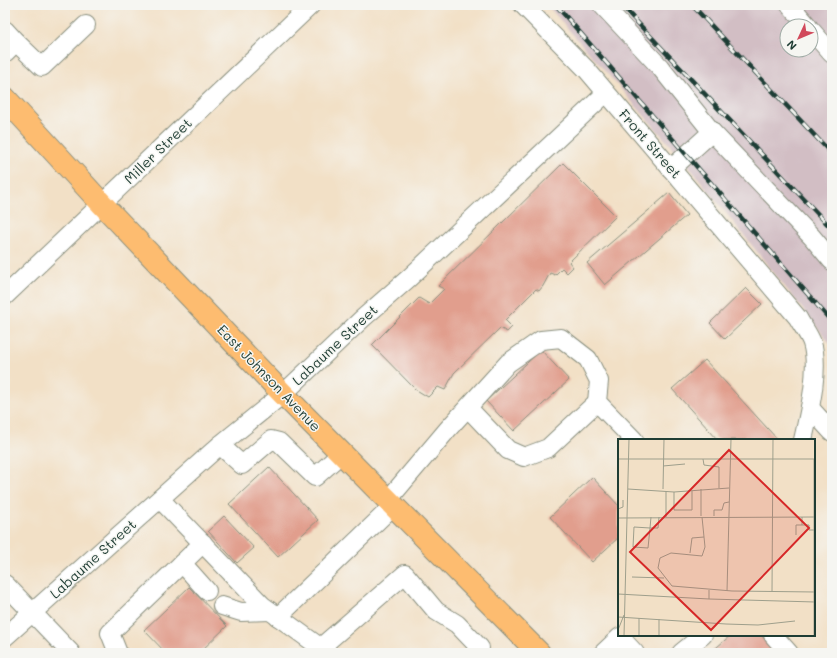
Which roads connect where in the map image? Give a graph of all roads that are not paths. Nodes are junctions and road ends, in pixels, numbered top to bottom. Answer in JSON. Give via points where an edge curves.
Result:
{"nodes":[{"id":1,"x":311,"y":5,"type":"edge"},
{"id":2,"x":523,"y":5,"type":"edge"},
{"id":3,"x":602,"y":5,"type":"edge"},
{"id":4,"x":790,"y":5,"type":"edge"},
{"id":5,"x":801,"y":18,"type":"edge"},
{"id":6,"x":86,"y":25,"type":"dead end"},
{"id":7,"x":819,"y":39,"type":"edge"},
{"id":8,"x":9,"y":42,"type":"edge"},
{"id":9,"x":832,"y":54,"type":"edge"},
{"id":10,"x":606,"y":93,"type":"junction"},
{"id":11,"x":5,"y":98,"type":"edge"},
{"id":12,"x":712,"y":132,"type":"junction"},
{"id":13,"x":671,"y":169,"type":"junction"},
{"id":14,"x":102,"y":204,"type":"junction"},
{"id":15,"x":832,"y":261,"type":"edge"},
{"id":16,"x":5,"y":296,"type":"edge"},
{"id":17,"x":283,"y":394,"type":"junction"},
{"id":18,"x":597,"y":402,"type":"junction"},
{"id":19,"x":468,"y":408,"type":"junction"},
{"id":20,"x":810,"y":408,"type":"junction"},
{"id":21,"x":832,"y":432,"type":"edge"},
{"id":22,"x":633,"y":439,"type":"edge"},
{"id":23,"x":803,"y":439,"type":"edge"},
{"id":24,"x":220,"y":445,"type":"junction"},
{"id":25,"x":342,"y":453,"type":"junction"},
{"id":26,"x":160,"y":499,"type":"junction"},
{"id":27,"x":391,"y":502,"type":"junction"},
{"id":28,"x":203,"y":543,"type":"junction"},
{"id":29,"x":182,"y":563,"type":"junction"},
{"id":30,"x":5,"y":584,"type":"edge"},
{"id":31,"x":207,"y":591,"type":"dead end"},
{"id":32,"x":222,"y":606,"type":"dead end"},
{"id":33,"x":33,"y":612,"type":"junction"},
{"id":34,"x":274,"y":614,"type":"junction"},
{"id":35,"x":702,"y":636,"type":"edge"},
{"id":36,"x":774,"y":636,"type":"edge"},
{"id":37,"x":5,"y":638,"type":"edge"},
{"id":38,"x":324,"y":650,"type":"edge"},
{"id":39,"x":71,"y":653,"type":"edge"},
{"id":40,"x":118,"y":653,"type":"edge"},
{"id":41,"x":475,"y":653,"type":"edge"},
{"id":42,"x":539,"y":653,"type":"edge"},
{"id":43,"x":603,"y":653,"type":"edge"},
{"id":44,"x":635,"y":653,"type":"edge"},
{"id":45,"x":681,"y":653,"type":"edge"},
{"id":46,"x":789,"y":653,"type":"edge"}],
"edges":[{"from":1,"to":14,"type":"street","name":"Miller Street"},
{"from":2,"to":10,"type":"street","name":"Front Street"},
{"from":3,"to":12,"type":"street","via":[[660,67]]},
{"from":4,"to":5,"type":"street"},
{"from":6,"to":8,"type":"street","via":[[42,68]]},
{"from":7,"to":9,"type":"street"},
{"from":10,"to":13,"type":"street","name":"Front Street"},
{"from":10,"to":17,"type":"street","name":"Labaume Street"},
{"from":11,"to":14,"type":"main road","name":"East Johnson Avenue"},
{"from":12,"to":13,"type":"street"},
{"from":12,"to":15,"type":"street"},
{"from":13,"to":20,"type":"street","name":"Front Street","via":[[798,318],[812,342],[815,362]]},
{"from":14,"to":16,"type":"street","name":"Miller Street"},
{"from":14,"to":17,"type":"main road","name":"East Johnson Avenue"},
{"from":17,"to":24,"type":"street","name":"Labaume Street"},
{"from":17,"to":25,"type":"main road","name":"East Johnson Avenue"},
{"from":18,"to":19,"type":"street","via":[[548,448],[524,457],[508,450]]},
{"from":18,"to":19,"type":"street","via":[[599,381],[588,359],[561,338],[541,340],[508,363]]},
{"from":18,"to":22,"type":"street"},
{"from":19,"to":27,"type":"street"},
{"from":20,"to":21,"type":"street"},
{"from":20,"to":23,"type":"street","name":"Front Street"},
{"from":24,"to":25,"type":"street","via":[[242,465],[271,440],[279,442],[315,477]]},
{"from":24,"to":26,"type":"street","name":"Labaume Street"},
{"from":25,"to":27,"type":"main road","name":"East Johnson Avenue"},
{"from":26,"to":28,"type":"street"},
{"from":26,"to":33,"type":"street","name":"Labaume Street"},
{"from":27,"to":34,"type":"street"},
{"from":27,"to":42,"type":"main road","name":"East Johnson Avenue"},
{"from":28,"to":29,"type":"street"},
{"from":28,"to":34,"type":"street"},
{"from":29,"to":31,"type":"street"},
{"from":29,"to":40,"type":"street","via":[[110,633]]},
{"from":30,"to":33,"type":"street"},
{"from":32,"to":34,"type":"street","via":[[241,612]]},
{"from":33,"to":37,"type":"street","name":"Labaume Street"},
{"from":33,"to":39,"type":"street"},
{"from":34,"to":38,"type":"street"},
{"from":35,"to":45,"type":"street"},
{"from":36,"to":46,"type":"street"},
{"from":38,"to":41,"type":"street","via":[[405,574],[436,610],[457,624],[480,648]]},
{"from":43,"to":44,"type":"street","via":[[620,637]]}]}
